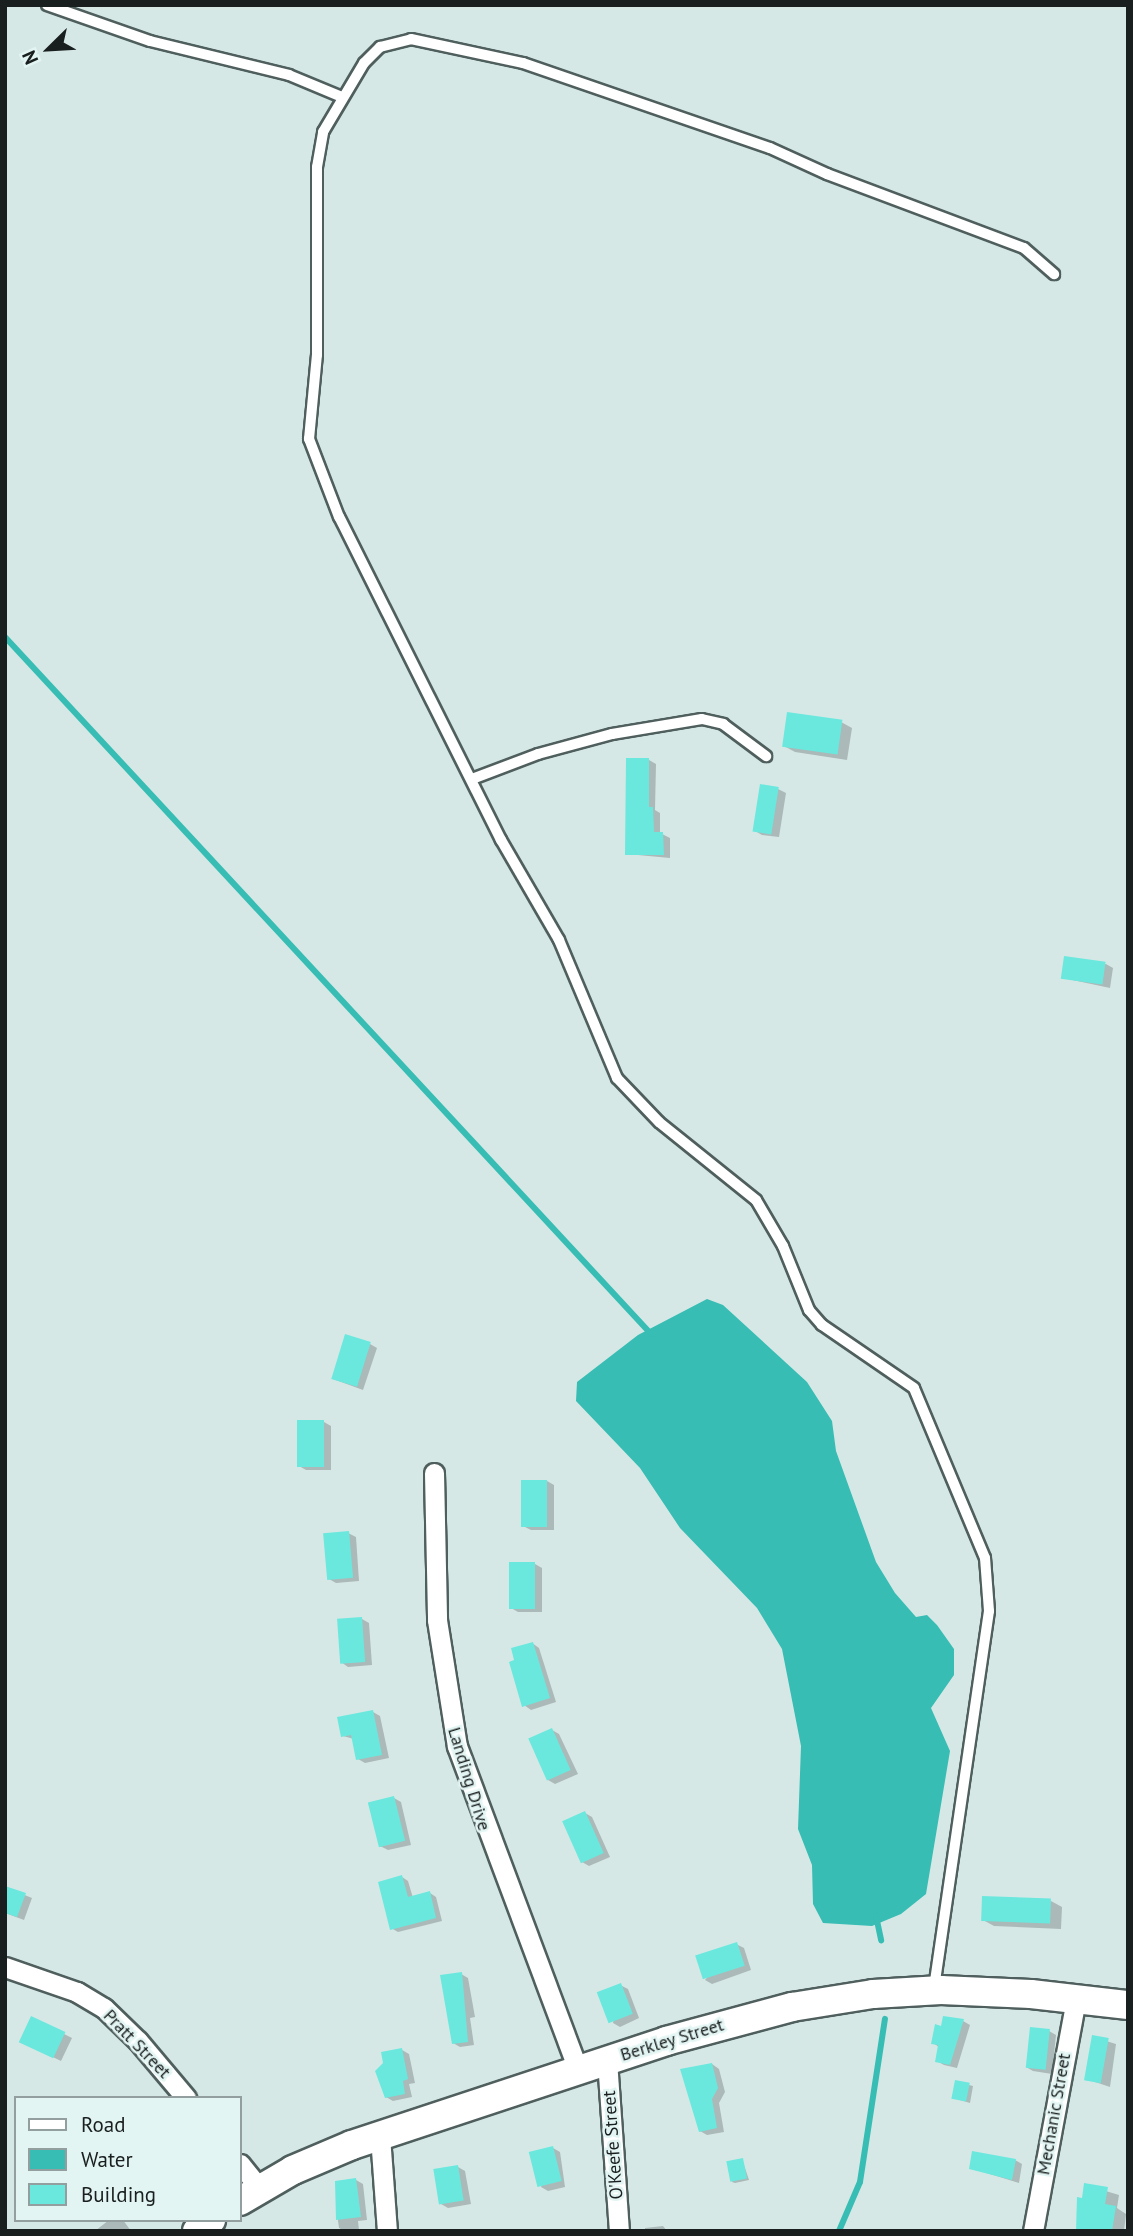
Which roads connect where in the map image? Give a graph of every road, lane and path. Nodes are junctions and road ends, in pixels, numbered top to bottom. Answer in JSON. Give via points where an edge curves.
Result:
{"nodes":[{"id":1,"x":47,"y":5,"type":"edge"},
{"id":2,"x":342,"y":97,"type":"junction"},
{"id":3,"x":1054,"y":274,"type":"dead end"},
{"id":4,"x":766,"y":756,"type":"dead end"},
{"id":5,"x":472,"y":779,"type":"junction"},
{"id":6,"x":434,"y":1473,"type":"dead end"},
{"id":7,"x":5,"y":1967,"type":"edge"},
{"id":8,"x":933,"y":1991,"type":"junction"},
{"id":9,"x":1076,"y":1998,"type":"junction"},
{"id":10,"x":1128,"y":2005,"type":"edge"},
{"id":11,"x":607,"y":2060,"type":"junction"},
{"id":12,"x":578,"y":2070,"type":"junction"},
{"id":13,"x":184,"y":2096,"type":"edge"},
{"id":14,"x":380,"y":2136,"type":"junction"},
{"id":15,"x":242,"y":2170,"type":"edge"},
{"id":16,"x":250,"y":2195,"type":"edge"},
{"id":17,"x":387,"y":2231,"type":"edge"},
{"id":18,"x":619,"y":2231,"type":"edge"},
{"id":19,"x":1033,"y":2231,"type":"edge"}],
"edges":[{"from":1,"to":2,"type":"lane","via":[[150,41],[289,75]]},
{"from":2,"to":3,"type":"lane","via":[[364,63],[380,47],[399,39],[496,56],[770,148],[1024,248]]},
{"from":2,"to":5,"type":"lane","via":[[323,132],[317,167],[317,355],[309,439],[338,517]]},
{"from":4,"to":5,"type":"lane","via":[[723,724],[702,719],[612,734],[538,754]]},
{"from":5,"to":8,"type":"lane","via":[[559,940],[617,1078],[659,1122],[756,1200],[783,1246],[809,1310],[822,1325],[914,1388],[985,1558],[989,1611]]},
{"from":6,"to":12,"type":"street","name":"Landing Drive","via":[[438,1630],[457,1746],[476,1808]]},
{"from":7,"to":13,"type":"street","name":"Pratt Street","via":[[69,1989],[104,2008]]},
{"from":8,"to":9,"type":"main road","name":"Berkley Street"},
{"from":8,"to":11,"type":"main road","name":"Berkley Street","via":[[792,2007]]},
{"from":9,"to":10,"type":"main road","name":"Berkley Street"},
{"from":9,"to":19,"type":"street","name":"Mechanic Street"},
{"from":11,"to":12,"type":"main road","name":"Berkley Street"},
{"from":11,"to":18,"type":"street","name":"O'Keefe Street"},
{"from":12,"to":14,"type":"main road","name":"Berkley Street"},
{"from":14,"to":16,"type":"main road","name":"Berkley Street","via":[[309,2163]]},
{"from":14,"to":17,"type":"street"},
{"from":15,"to":16,"type":"street"}]}
